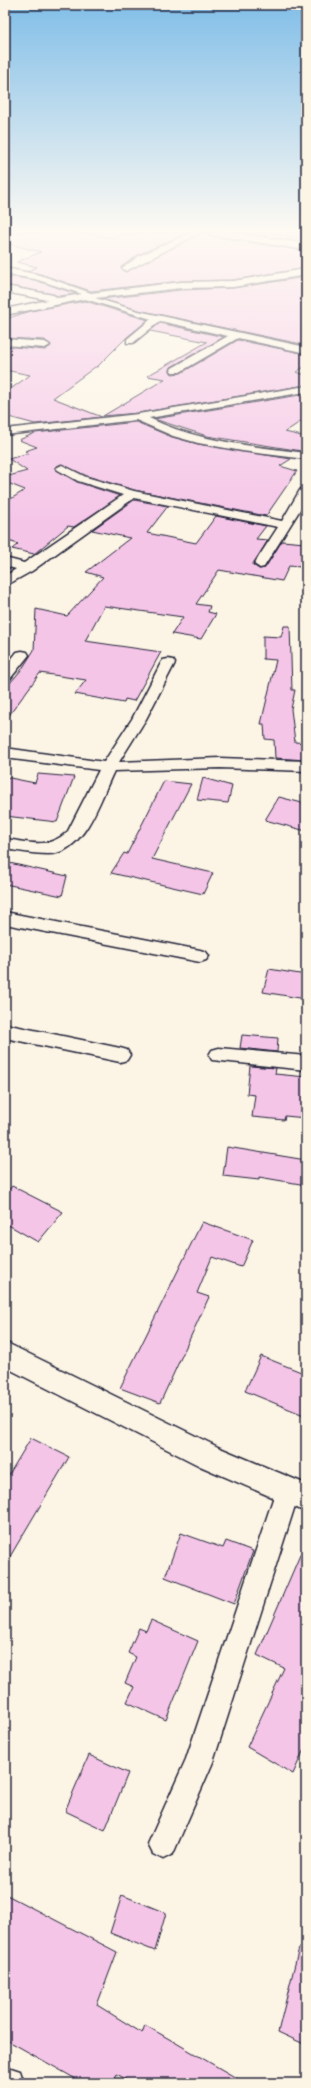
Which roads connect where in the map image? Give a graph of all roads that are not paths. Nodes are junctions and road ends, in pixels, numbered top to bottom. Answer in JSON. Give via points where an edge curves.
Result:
{"nodes":[{"id":1,"x":144,"y":329,"type":"edge"},
{"id":2,"x":211,"y":329,"type":"edge"},
{"id":3,"x":237,"y":335,"type":"junction"},
{"id":4,"x":130,"y":341,"type":"dead end"},
{"id":5,"x":5,"y":342,"type":"edge"},
{"id":6,"x":45,"y":345,"type":"dead end"},
{"id":7,"x":306,"y":350,"type":"edge"},
{"id":8,"x":176,"y":370,"type":"dead end"},
{"id":9,"x":306,"y":389,"type":"edge"},
{"id":10,"x":138,"y":417,"type":"junction"},
{"id":11,"x":5,"y":432,"type":"edge"},
{"id":12,"x":306,"y":456,"type":"edge"},
{"id":13,"x":62,"y":468,"type":"dead end"},
{"id":14,"x":306,"y":490,"type":"edge"},
{"id":15,"x":132,"y":494,"type":"junction"},
{"id":16,"x":286,"y":525,"type":"junction"},
{"id":17,"x":5,"y":562,"type":"edge"},
{"id":18,"x":260,"y":564,"type":"dead end"},
{"id":19,"x":27,"y":568,"type":"junction"},
{"id":20,"x":5,"y":582,"type":"edge"},
{"id":21,"x":22,"y":655,"type":"dead end"},
{"id":22,"x":168,"y":664,"type":"dead end"},
{"id":23,"x":5,"y":676,"type":"edge"},
{"id":24,"x":5,"y":753,"type":"edge"},
{"id":25,"x":306,"y":766,"type":"edge"},
{"id":26,"x":108,"y":767,"type":"junction"},
{"id":27,"x":5,"y":844,"type":"edge"},
{"id":28,"x":5,"y":918,"type":"edge"},
{"id":29,"x":200,"y":956,"type":"dead end"},
{"id":30,"x":5,"y":1031,"type":"edge"},
{"id":31,"x":120,"y":1055,"type":"dead end"},
{"id":32,"x":219,"y":1055,"type":"dead end"},
{"id":33,"x":306,"y":1063,"type":"edge"},
{"id":34,"x":6,"y":1355,"type":"edge"},
{"id":35,"x":297,"y":1494,"type":"edge"},
{"id":36,"x":163,"y":1844,"type":"dead end"}],
"edges":[{"from":1,"to":4,"type":"street"},
{"from":2,"to":3,"type":"street"},
{"from":3,"to":7,"type":"street"},
{"from":3,"to":8,"type":"street"},
{"from":5,"to":6,"type":"street"},
{"from":9,"to":10,"type":"street"},
{"from":10,"to":11,"type":"street"},
{"from":10,"to":12,"type":"street","via":[[157,428],[206,440]]},
{"from":13,"to":15,"type":"street","via":[[82,479]]},
{"from":14,"to":16,"type":"street"},
{"from":15,"to":16,"type":"street"},
{"from":15,"to":19,"type":"street"},
{"from":16,"to":18,"type":"street"},
{"from":17,"to":19,"type":"street"},
{"from":19,"to":20,"type":"street"},
{"from":21,"to":23,"type":"street"},
{"from":22,"to":26,"type":"street"},
{"from":24,"to":26,"type":"street"},
{"from":25,"to":26,"type":"street","via":[[220,763]]},
{"from":26,"to":27,"type":"street","via":[[75,834],[69,840],[48,849]]},
{"from":28,"to":29,"type":"street"},
{"from":30,"to":31,"type":"street"},
{"from":32,"to":33,"type":"street"},
{"from":34,"to":35,"type":"street","via":[[210,1458]]},
{"from":35,"to":36,"type":"street","via":[[199,1762]]}]}
